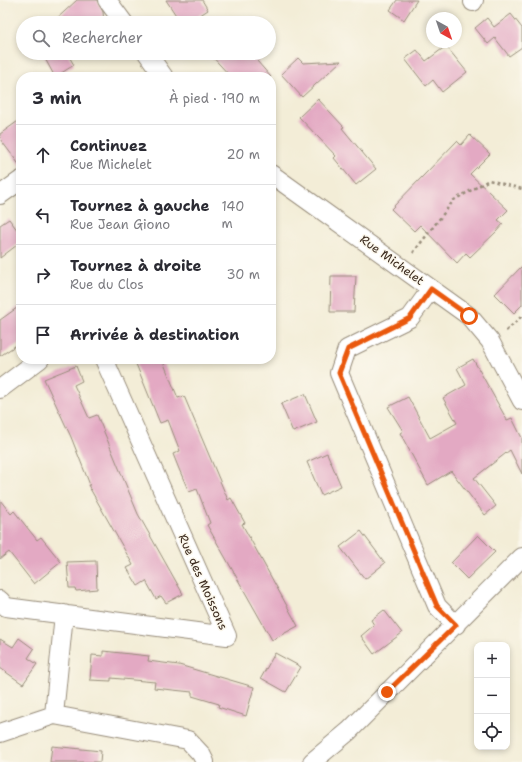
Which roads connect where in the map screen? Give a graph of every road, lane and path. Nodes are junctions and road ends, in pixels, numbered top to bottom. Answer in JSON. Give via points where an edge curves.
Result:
{"nodes":[{"id":1,"x":107,"y":0,"type":"edge"},
{"id":2,"x":119,"y":16,"type":"edge"},
{"id":3,"x":151,"y":60,"type":"edge"},
{"id":4,"x":160,"y":72,"type":"edge"},
{"id":5,"x":276,"y":178,"type":"edge"},
{"id":6,"x":16,"y":184,"type":"edge"},
{"id":7,"x":522,"y":189,"type":"edge"},
{"id":8,"x":0,"y":195,"type":"edge"},
{"id":9,"x":402,"y":267,"type":"junction"},
{"id":10,"x":431,"y":289,"type":"junction"},
{"id":11,"x":33,"y":364,"type":"edge"},
{"id":12,"x":106,"y":364,"type":"edge"},
{"id":13,"x":0,"y":389,"type":"edge"},
{"id":14,"x":522,"y":401,"type":"edge"},
{"id":15,"x":522,"y":557,"type":"edge"},
{"id":16,"x":0,"y":600,"type":"edge"},
{"id":17,"x":64,"y":614,"type":"junction"},
{"id":18,"x":456,"y":625,"type":"junction"},
{"id":19,"x":54,"y":715,"type":"junction"},
{"id":20,"x":0,"y":733,"type":"edge"},
{"id":21,"x":205,"y":762,"type":"edge"},
{"id":22,"x":312,"y":762,"type":"edge"}],
"edges":[{"from":1,"to":2,"type":"street"},
{"from":3,"to":4,"type":"street"},
{"from":5,"to":9,"type":"street","name":"Rue Michelet"},
{"from":6,"to":8,"type":"street"},
{"from":7,"to":9,"type":"path","via":[[489,180],[454,200]]},
{"from":9,"to":10,"type":"street","name":"Rue Michelet"},
{"from":10,"to":14,"type":"street","name":"Rue Michelet","via":[[469,316],[490,341]]},
{"from":10,"to":18,"type":"street","via":[[410,318],[348,349],[339,373],[437,606]]},
{"from":11,"to":13,"type":"street"},
{"from":12,"to":17,"type":"street","name":"Rue des Moissons","via":[[227,636]]},
{"from":15,"to":18,"type":"street"},
{"from":16,"to":17,"type":"street","name":"Rue des Moissons","via":[[6,607]]},
{"from":17,"to":19,"type":"street"},
{"from":18,"to":22,"type":"street","via":[[349,731]]},
{"from":19,"to":20,"type":"street"},
{"from":19,"to":21,"type":"street","via":[[188,740]]}]}
